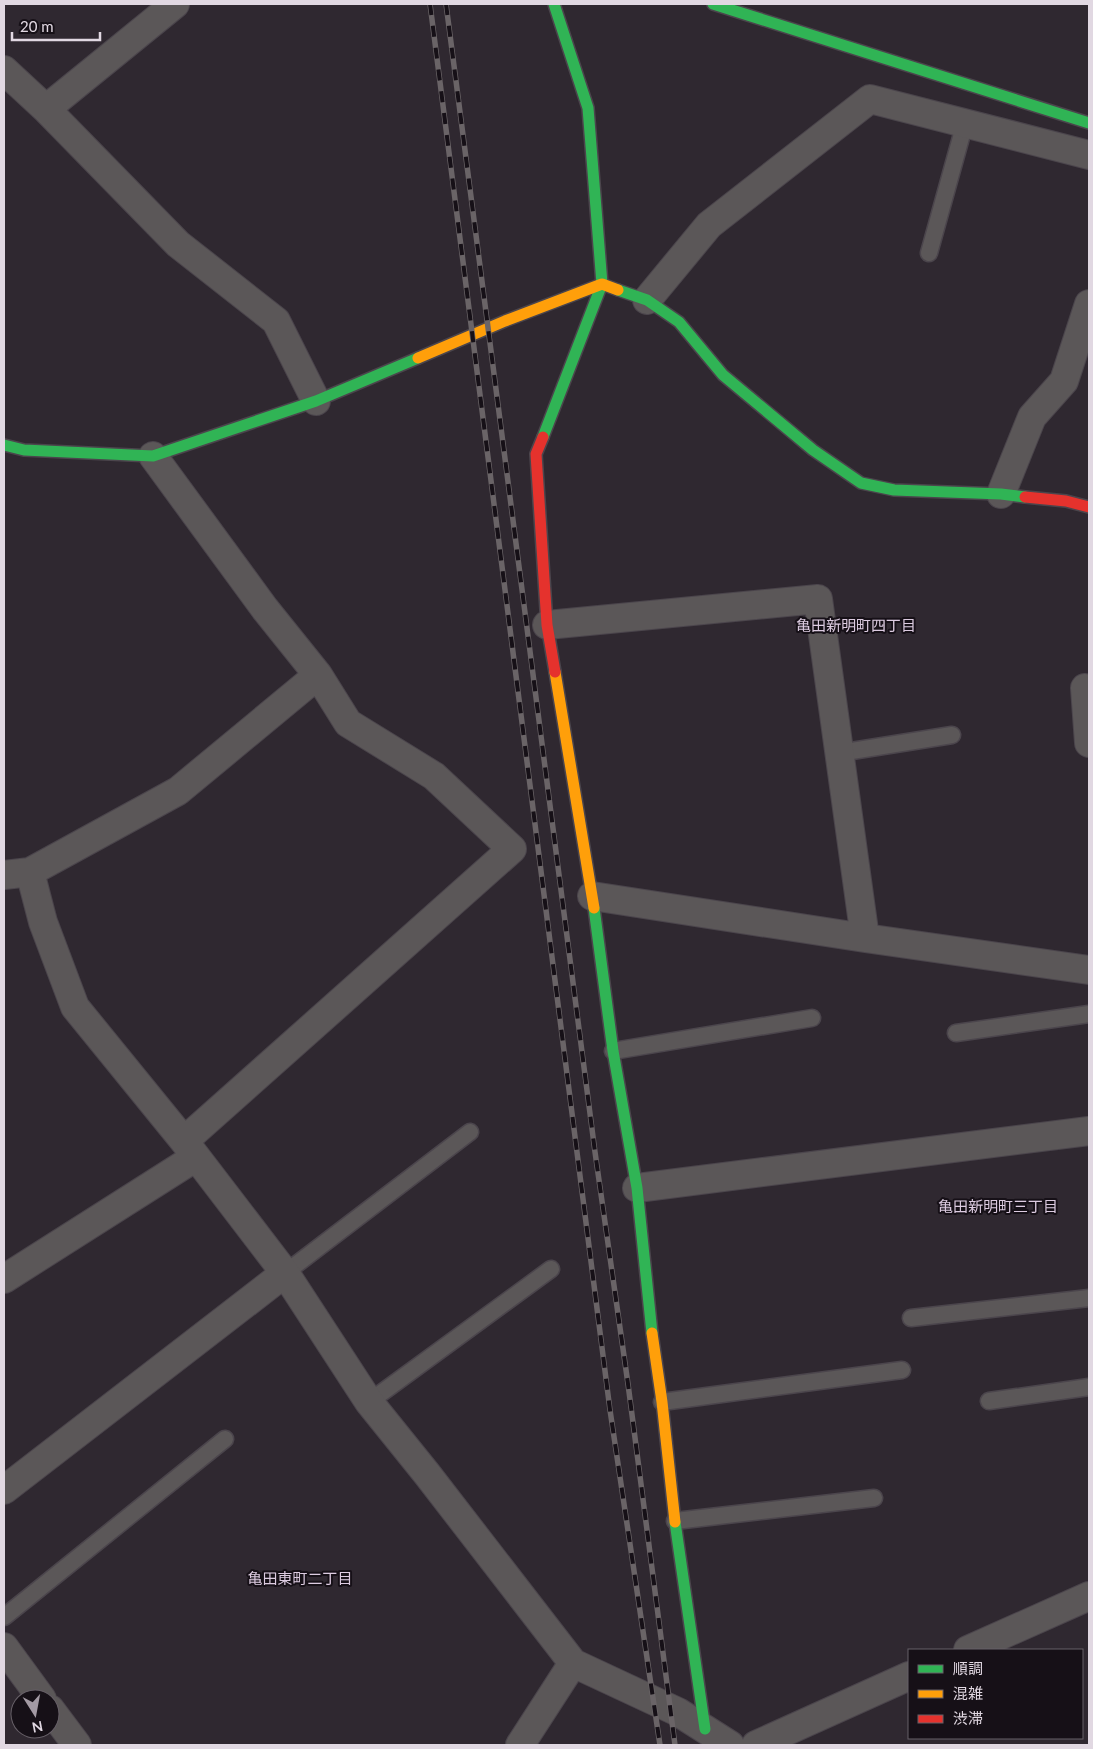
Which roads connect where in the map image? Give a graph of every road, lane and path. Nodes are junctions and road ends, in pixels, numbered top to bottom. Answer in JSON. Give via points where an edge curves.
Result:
{"nodes":[{"id":1,"x":175,"y":4,"type":"edge"},
{"id":2,"x":554,"y":4,"type":"edge"},
{"id":3,"x":713,"y":4,"type":"edge"},
{"id":4,"x":4,"y":70,"type":"edge"},
{"id":5,"x":46,"y":109,"type":"junction"},
{"id":6,"x":965,"y":123,"type":"junction"},
{"id":7,"x":1089,"y":124,"type":"edge"},
{"id":8,"x":1089,"y":155,"type":"edge"},
{"id":9,"x":929,"y":253,"type":"dead end"},
{"id":10,"x":602,"y":284,"type":"junction"},
{"id":11,"x":647,"y":300,"type":"junction"},
{"id":12,"x":1089,"y":304,"type":"edge"},
{"id":13,"x":316,"y":401,"type":"junction"},
{"id":14,"x":4,"y":445,"type":"edge"},
{"id":15,"x":153,"y":456,"type":"junction"},
{"id":16,"x":1001,"y":494,"type":"junction"},
{"id":17,"x":1089,"y":507,"type":"edge"},
{"id":18,"x":547,"y":625,"type":"junction"},
{"id":19,"x":318,"y":674,"type":"junction"},
{"id":20,"x":1085,"y":688,"type":"dead end"},
{"id":21,"x":952,"y":735,"type":"dead end"},
{"id":22,"x":1089,"y":743,"type":"edge"},
{"id":23,"x":840,"y":752,"type":"junction"},
{"id":24,"x":17,"y":874,"type":"edge"},
{"id":25,"x":592,"y":896,"type":"junction"},
{"id":26,"x":865,"y":938,"type":"junction"},
{"id":27,"x":1089,"y":970,"type":"edge"},
{"id":28,"x":1089,"y":1014,"type":"edge"},
{"id":29,"x":812,"y":1018,"type":"dead end"},
{"id":30,"x":956,"y":1033,"type":"dead end"},
{"id":31,"x":613,"y":1051,"type":"junction"},
{"id":32,"x":470,"y":1132,"type":"dead end"},
{"id":33,"x":1089,"y":1132,"type":"edge"},
{"id":34,"x":190,"y":1149,"type":"junction"},
{"id":35,"x":637,"y":1188,"type":"junction"},
{"id":36,"x":551,"y":1270,"type":"dead end"},
{"id":37,"x":286,"y":1273,"type":"junction"},
{"id":38,"x":4,"y":1279,"type":"edge"},
{"id":39,"x":1089,"y":1298,"type":"edge"},
{"id":40,"x":911,"y":1318,"type":"dead end"},
{"id":41,"x":902,"y":1370,"type":"dead end"},
{"id":42,"x":1089,"y":1387,"type":"edge"},
{"id":43,"x":989,"y":1401,"type":"dead end"},
{"id":44,"x":369,"y":1402,"type":"junction"},
{"id":45,"x":662,"y":1402,"type":"junction"},
{"id":46,"x":225,"y":1439,"type":"dead end"},
{"id":47,"x":4,"y":1490,"type":"edge"},
{"id":48,"x":874,"y":1498,"type":"dead end"},
{"id":49,"x":675,"y":1521,"type":"junction"},
{"id":50,"x":1089,"y":1596,"type":"edge"},
{"id":51,"x":4,"y":1617,"type":"edge"},
{"id":52,"x":4,"y":1647,"type":"edge"},
{"id":53,"x":970,"y":1649,"type":"edge"},
{"id":54,"x":573,"y":1663,"type":"junction"},
{"id":55,"x":908,"y":1676,"type":"edge"},
{"id":56,"x":35,"y":1689,"type":"edge"},
{"id":57,"x":60,"y":1723,"type":"edge"},
{"id":58,"x":705,"y":1729,"type":"junction"},
{"id":59,"x":76,"y":1745,"type":"edge"},
{"id":60,"x":520,"y":1745,"type":"edge"},
{"id":61,"x":730,"y":1745,"type":"edge"},
{"id":62,"x":756,"y":1745,"type":"edge"}],
"edges":[{"from":1,"to":5,"type":"street"},
{"from":2,"to":10,"type":"street","via":[[588,108]]},
{"from":3,"to":7,"type":"street"},
{"from":4,"to":5,"type":"street"},
{"from":5,"to":13,"type":"street","via":[[178,244],[276,321]]},
{"from":6,"to":8,"type":"street"},
{"from":6,"to":9,"type":"lane"},
{"from":6,"to":11,"type":"street","via":[[870,99],[709,225]]},
{"from":10,"to":11,"type":"street"},
{"from":10,"to":13,"type":"street"},
{"from":10,"to":18,"type":"street","via":[[536,454]]},
{"from":11,"to":16,"type":"street","via":[[679,322],[723,375],[813,450],[861,483],[894,490]]},
{"from":12,"to":16,"type":"street","via":[[1064,381],[1032,417]]},
{"from":13,"to":15,"type":"street"},
{"from":14,"to":15,"type":"street","via":[[24,450]]},
{"from":15,"to":19,"type":"street"},
{"from":16,"to":17,"type":"street","via":[[1066,501]]},
{"from":18,"to":23,"type":"street","via":[[818,599]]},
{"from":18,"to":25,"type":"street"},
{"from":19,"to":24,"type":"street","via":[[178,791]]},
{"from":19,"to":34,"type":"street","via":[[348,723],[434,776],[512,850]]},
{"from":20,"to":22,"type":"street"},
{"from":21,"to":23,"type":"lane"},
{"from":23,"to":26,"type":"street"},
{"from":24,"to":34,"type":"street","via":[[43,922],[75,1007]]},
{"from":25,"to":26,"type":"street"},
{"from":25,"to":31,"type":"street"},
{"from":26,"to":27,"type":"street"},
{"from":28,"to":30,"type":"lane"},
{"from":29,"to":31,"type":"lane"},
{"from":31,"to":35,"type":"street"},
{"from":32,"to":37,"type":"lane"},
{"from":33,"to":35,"type":"street"},
{"from":34,"to":37,"type":"street"},
{"from":34,"to":38,"type":"street"},
{"from":35,"to":45,"type":"street"},
{"from":36,"to":44,"type":"lane"},
{"from":37,"to":44,"type":"street"},
{"from":37,"to":47,"type":"street"},
{"from":39,"to":40,"type":"lane"},
{"from":41,"to":45,"type":"lane"},
{"from":42,"to":43,"type":"lane"},
{"from":44,"to":54,"type":"street"},
{"from":45,"to":49,"type":"street"},
{"from":46,"to":51,"type":"lane"},
{"from":48,"to":49,"type":"lane"},
{"from":49,"to":58,"type":"street"},
{"from":50,"to":53,"type":"street"},
{"from":52,"to":56,"type":"street"},
{"from":54,"to":58,"type":"street","via":[[678,1712]]},
{"from":54,"to":60,"type":"street"},
{"from":55,"to":62,"type":"street"},
{"from":57,"to":59,"type":"street"},
{"from":58,"to":61,"type":"street"}]}
